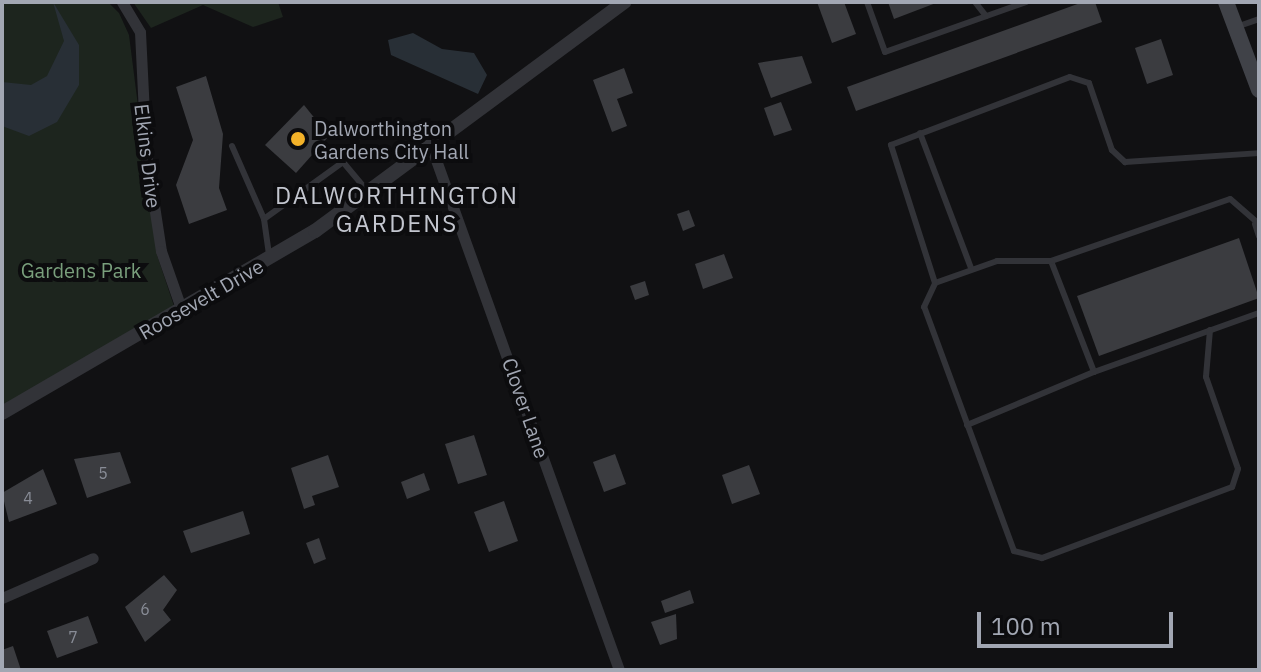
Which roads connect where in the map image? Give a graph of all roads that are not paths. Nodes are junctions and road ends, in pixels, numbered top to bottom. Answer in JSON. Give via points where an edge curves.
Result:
{"nodes":[{"id":1,"x":122,"y":2,"type":"edge"},
{"id":2,"x":625,"y":2,"type":"edge"},
{"id":3,"x":867,"y":2,"type":"edge"},
{"id":4,"x":975,"y":2,"type":"edge"},
{"id":5,"x":1026,"y":2,"type":"edge"},
{"id":6,"x":1226,"y":2,"type":"edge"},
{"id":7,"x":986,"y":16,"type":"junction"},
{"id":8,"x":1259,"y":19,"type":"edge"},
{"id":9,"x":1235,"y":27,"type":"junction"},
{"id":10,"x":1259,"y":90,"type":"edge"},
{"id":11,"x":920,"y":133,"type":"junction"},
{"id":12,"x":232,"y":146,"type":"dead end"},
{"id":13,"x":431,"y":146,"type":"junction"},
{"id":14,"x":1259,"y":153,"type":"edge"},
{"id":15,"x":368,"y":192,"type":"junction"},
{"id":16,"x":264,"y":219,"type":"junction"},
{"id":17,"x":1257,"y":224,"type":"edge"},
{"id":18,"x":1259,"y":236,"type":"edge"},
{"id":19,"x":269,"y":259,"type":"junction"},
{"id":20,"x":1051,"y":261,"type":"junction"},
{"id":21,"x":971,"y":268,"type":"junction"},
{"id":22,"x":935,"y":283,"type":"junction"},
{"id":23,"x":182,"y":311,"type":"junction"},
{"id":24,"x":1259,"y":313,"type":"edge"},
{"id":25,"x":1210,"y":330,"type":"junction"},
{"id":26,"x":1094,"y":372,"type":"junction"},
{"id":27,"x":2,"y":413,"type":"edge"},
{"id":28,"x":967,"y":425,"type":"junction"},
{"id":29,"x":93,"y":558,"type":"dead end"},
{"id":30,"x":2,"y":598,"type":"edge"},
{"id":31,"x":619,"y":670,"type":"edge"}],
"edges":[{"from":1,"to":23,"type":"street","name":"Elkins Drive","via":[[140,32],[146,153],[161,251]]},
{"from":2,"to":13,"type":"street","name":"Roosevelt Drive"},
{"from":3,"to":7,"type":"lane","via":[[885,52]]},
{"from":4,"to":7,"type":"lane"},
{"from":5,"to":7,"type":"lane"},
{"from":6,"to":9,"type":"main road"},
{"from":8,"to":9,"type":"lane"},
{"from":9,"to":10,"type":"main road"},
{"from":11,"to":14,"type":"lane","via":[[1070,77],[1089,83],[1112,150],[1125,162]]},
{"from":11,"to":21,"type":"lane"},
{"from":11,"to":22,"type":"lane","via":[[891,145]]},
{"from":12,"to":16,"type":"lane"},
{"from":13,"to":15,"type":"street","name":"Roosevelt Drive"},
{"from":13,"to":31,"type":"street","name":"Clover Lane"},
{"from":15,"to":16,"type":"lane","via":[[343,162]]},
{"from":15,"to":19,"type":"street","name":"Roosevelt Drive"},
{"from":16,"to":19,"type":"lane"},
{"from":17,"to":18,"type":"lane"},
{"from":17,"to":20,"type":"lane","via":[[1230,199]]},
{"from":19,"to":23,"type":"street","name":"Roosevelt Drive"},
{"from":20,"to":21,"type":"lane"},
{"from":20,"to":26,"type":"lane"},
{"from":21,"to":22,"type":"lane"},
{"from":22,"to":28,"type":"lane","via":[[924,307]]},
{"from":23,"to":27,"type":"street","name":"Roosevelt Drive"},
{"from":24,"to":25,"type":"lane"},
{"from":25,"to":26,"type":"lane"},
{"from":25,"to":28,"type":"lane","via":[[1206,377],[1238,469],[1232,487],[1214,497],[1028,558],[1014,551]]},
{"from":26,"to":28,"type":"lane"},
{"from":29,"to":30,"type":"street"}]}
